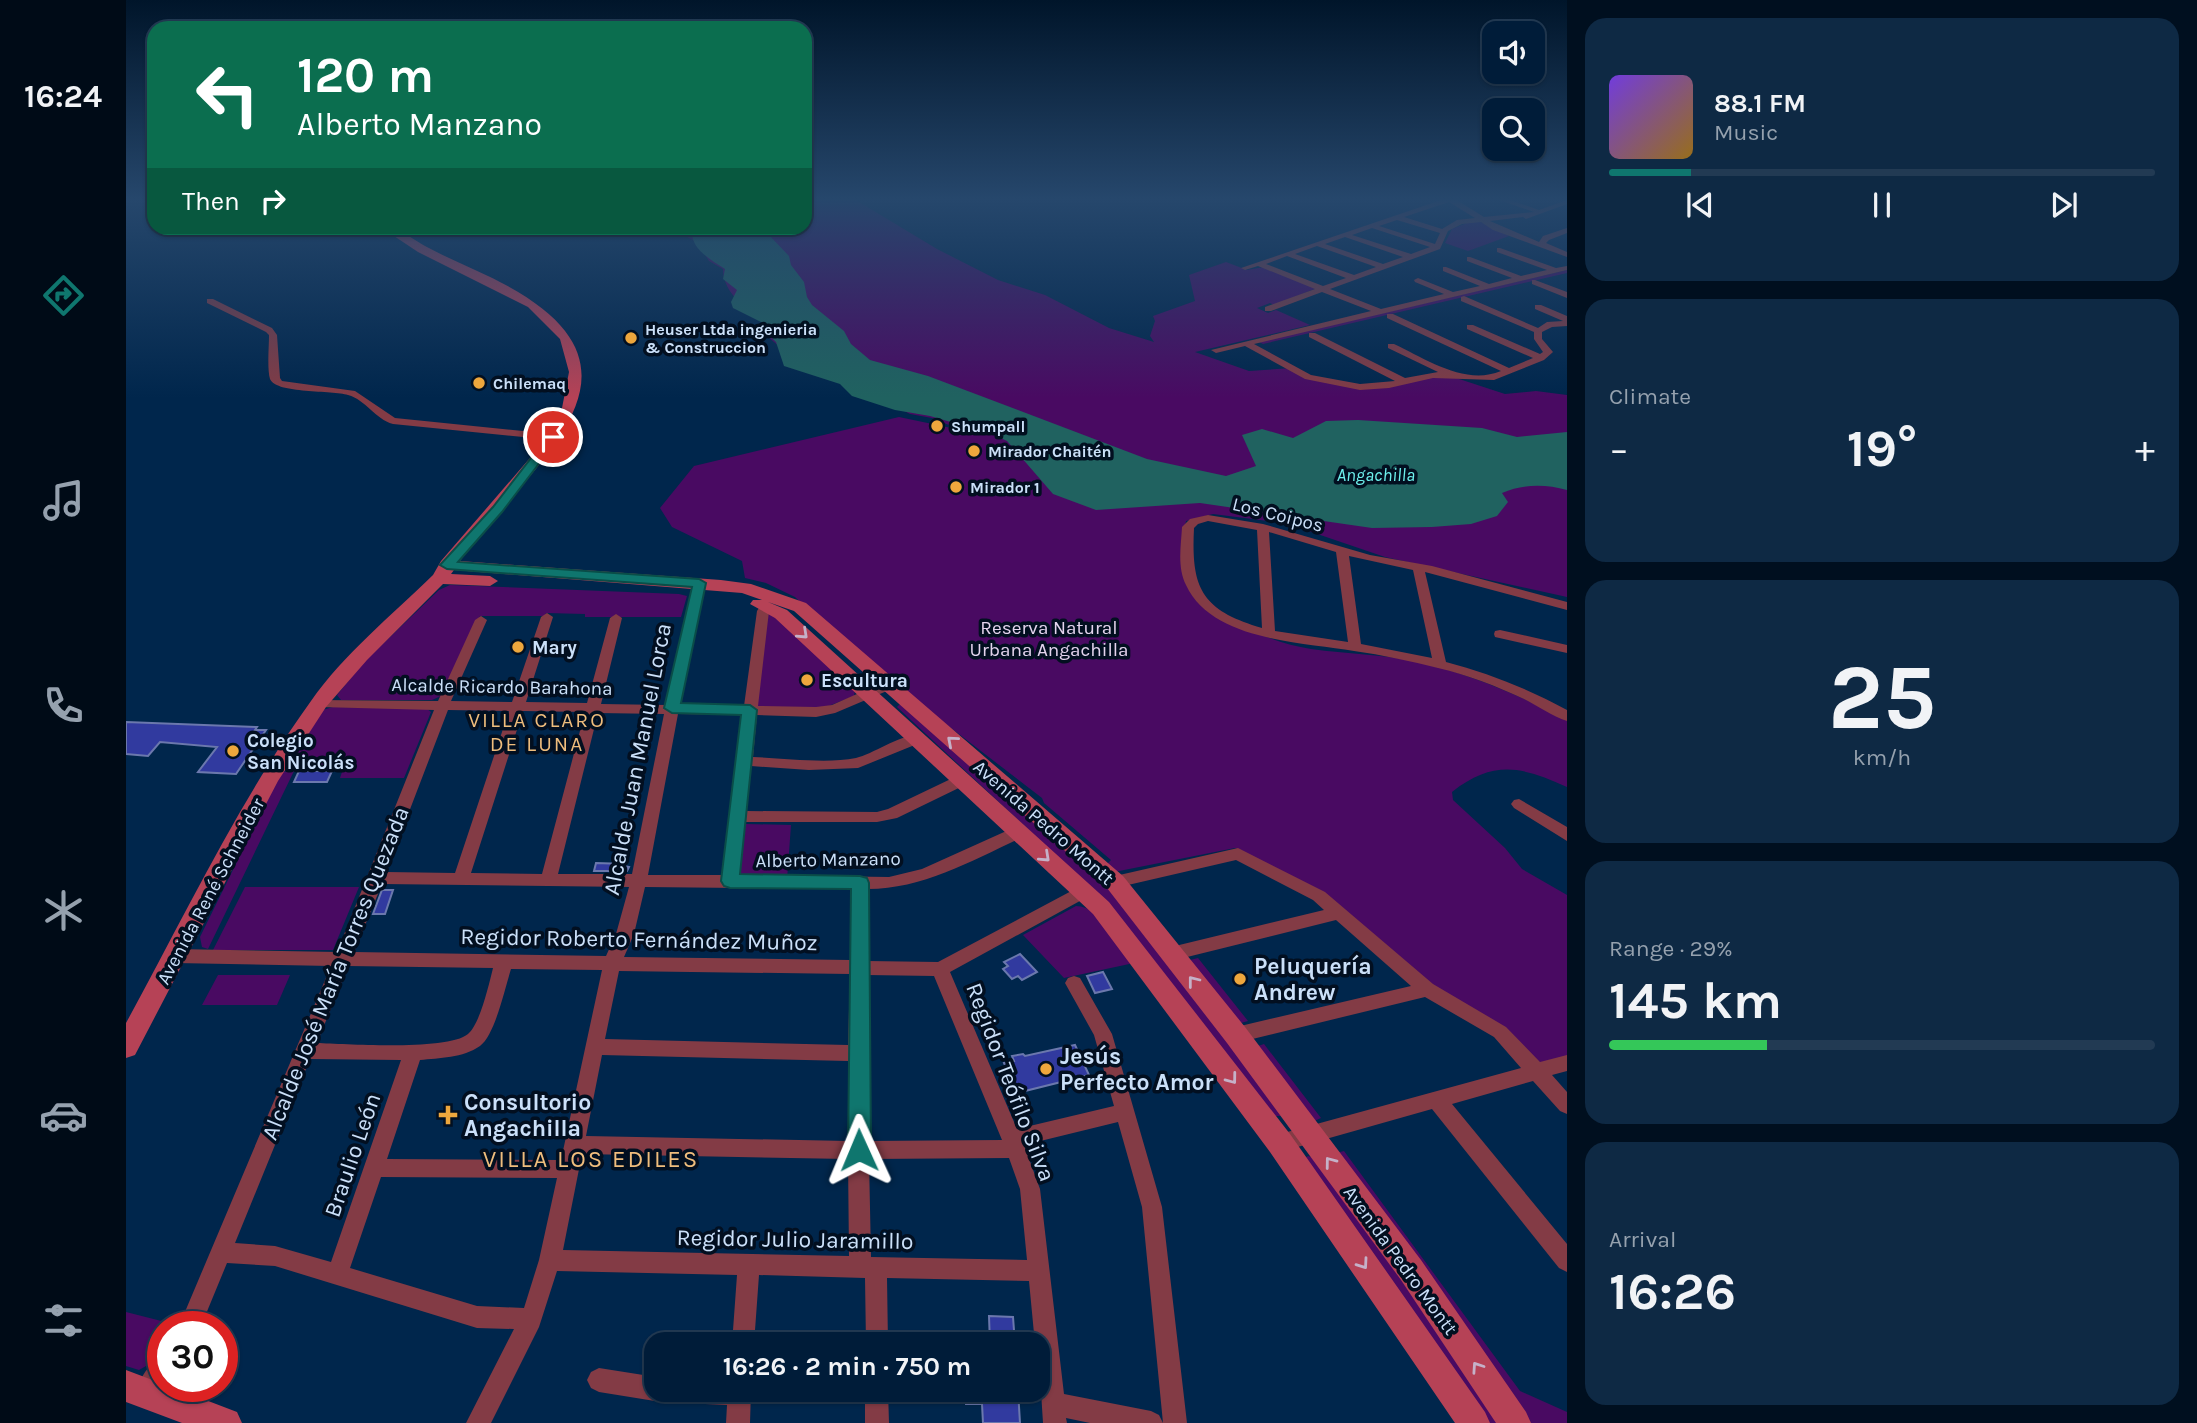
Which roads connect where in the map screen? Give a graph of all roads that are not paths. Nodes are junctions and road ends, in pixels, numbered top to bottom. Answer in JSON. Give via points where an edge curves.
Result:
{"nodes":[{"id":1,"x":456,"y":265,"type":"edge"},
{"id":2,"x":1254,"y":265,"type":"edge"},
{"id":3,"x":1263,"y":265,"type":"edge"},
{"id":4,"x":1320,"y":265,"type":"edge"},
{"id":5,"x":1379,"y":265,"type":"edge"},
{"id":6,"x":1388,"y":265,"type":"edge"},
{"id":7,"x":1486,"y":265,"type":"edge"},
{"id":8,"x":1540,"y":265,"type":"edge"},
{"id":9,"x":1384,"y":267,"type":"junction"},
{"id":10,"x":1245,"y":268,"type":"dead end"},
{"id":11,"x":1567,"y":268,"type":"edge"},
{"id":12,"x":1446,"y":269,"type":"dead end"},
{"id":13,"x":1554,"y":271,"type":"junction"},
{"id":14,"x":1567,"y":275,"type":"edge"},
{"id":15,"x":1355,"y":278,"type":"junction"},
{"id":16,"x":1521,"y":279,"type":"junction"},
{"id":17,"x":1418,"y":280,"type":"dead end"},
{"id":18,"x":1535,"y":282,"type":"junction"},
{"id":19,"x":1488,"y":286,"type":"junction"},
{"id":20,"x":1325,"y":289,"type":"junction"},
{"id":21,"x":1453,"y":295,"type":"junction"},
{"id":22,"x":1567,"y":295,"type":"edge"},
{"id":23,"x":1464,"y":299,"type":"junction"},
{"id":24,"x":210,"y":301,"type":"dead end"},
{"id":25,"x":1538,"y":307,"type":"dead end"},
{"id":26,"x":1268,"y":309,"type":"dead end"},
{"id":27,"x":1378,"y":312,"type":"junction"},
{"id":28,"x":1390,"y":316,"type":"junction"},
{"id":29,"x":1567,"y":321,"type":"edge"},
{"id":30,"x":1471,"y":327,"type":"dead end"},
{"id":31,"x":1538,"y":331,"type":"junction"},
{"id":32,"x":1312,"y":335,"type":"junction"},
{"id":33,"x":1246,"y":343,"type":"junction"},
{"id":34,"x":1391,"y":346,"type":"dead end"},
{"id":35,"x":1256,"y":348,"type":"junction"},
{"id":36,"x":1541,"y":358,"type":"junction"},
{"id":37,"x":1509,"y":371,"type":"junction"},
{"id":38,"x":1453,"y":376,"type":"junction"},
{"id":39,"x":1403,"y":381,"type":"junction"},
{"id":40,"x":553,"y":437,"type":"junction"},
{"id":41,"x":1263,"y":527,"type":"junction"},
{"id":42,"x":1342,"y":551,"type":"junction"},
{"id":43,"x":1418,"y":567,"type":"junction"},
{"id":44,"x":443,"y":572,"type":"junction"},
{"id":45,"x":698,"y":587,"type":"junction"},
{"id":46,"x":766,"y":606,"type":"junction"},
{"id":47,"x":1567,"y":606,"type":"edge"},
{"id":48,"x":547,"y":617,"type":"dead end"},
{"id":49,"x":615,"y":618,"type":"dead end"},
{"id":50,"x":481,"y":620,"type":"dead end"},
{"id":51,"x":1269,"y":633,"type":"junction"},
{"id":52,"x":1500,"y":634,"type":"dead end"},
{"id":53,"x":1355,"y":647,"type":"junction"},
{"id":54,"x":1567,"y":649,"type":"edge"},
{"id":55,"x":1440,"y":664,"type":"junction"},
{"id":56,"x":889,"y":685,"type":"junction"},
{"id":57,"x":869,"y":695,"type":"junction"},
{"id":58,"x":320,"y":703,"type":"junction"},
{"id":59,"x":443,"y":704,"type":"junction"},
{"id":60,"x":520,"y":706,"type":"junction"},
{"id":61,"x":593,"y":707,"type":"junction"},
{"id":62,"x":672,"y":708,"type":"junction"},
{"id":63,"x":750,"y":710,"type":"junction"},
{"id":64,"x":1567,"y":716,"type":"edge"},
{"id":65,"x":917,"y":739,"type":"junction"},
{"id":66,"x":744,"y":761,"type":"junction"},
{"id":67,"x":962,"y":780,"type":"junction"},
{"id":68,"x":1518,"y":804,"type":"dead end"},
{"id":69,"x":738,"y":817,"type":"junction"},
{"id":70,"x":1019,"y":832,"type":"junction"},
{"id":71,"x":1567,"y":835,"type":"edge"},
{"id":72,"x":376,"y":878,"type":"junction"},
{"id":73,"x":461,"y":879,"type":"junction"},
{"id":74,"x":548,"y":880,"type":"junction"},
{"id":75,"x":639,"y":880,"type":"junction"},
{"id":76,"x":730,"y":881,"type":"junction"},
{"id":77,"x":1115,"y":882,"type":"junction"},
{"id":78,"x":860,"y":883,"type":"junction"},
{"id":79,"x":1083,"y":892,"type":"junction"},
{"id":80,"x":1339,"y":913,"type":"junction"},
{"id":81,"x":1171,"y":954,"type":"junction"},
{"id":82,"x":175,"y":956,"type":"junction"},
{"id":83,"x":342,"y":959,"type":"junction"},
{"id":84,"x":504,"y":962,"type":"junction"},
{"id":85,"x":612,"y":964,"type":"junction"},
{"id":86,"x":860,"y":968,"type":"junction"},
{"id":87,"x":940,"y":969,"type":"junction"},
{"id":88,"x":1074,"y":983,"type":"dead end"},
{"id":89,"x":1427,"y":989,"type":"junction"},
{"id":90,"x":1236,"y":1035,"type":"junction"},
{"id":91,"x":126,"y":1047,"type":"edge"},
{"id":92,"x":594,"y":1047,"type":"junction"},
{"id":93,"x":304,"y":1051,"type":"junction"},
{"id":94,"x":413,"y":1052,"type":"junction"},
{"id":95,"x":858,"y":1053,"type":"junction"},
{"id":96,"x":1567,"y":1063,"type":"edge"},
{"id":97,"x":1538,"y":1071,"type":"junction"},
{"id":98,"x":1436,"y":1099,"type":"junction"},
{"id":99,"x":1567,"y":1105,"type":"edge"},
{"id":100,"x":1124,"y":1112,"type":"junction"},
{"id":101,"x":1310,"y":1135,"type":"junction"},
{"id":102,"x":1280,"y":1143,"type":"junction"},
{"id":103,"x":1014,"y":1144,"type":"junction"},
{"id":104,"x":574,"y":1145,"type":"junction"},
{"id":105,"x":859,"y":1150,"type":"junction"},
{"id":106,"x":373,"y":1168,"type":"junction"},
{"id":107,"x":569,"y":1170,"type":"junction"},
{"id":108,"x":222,"y":1252,"type":"junction"},
{"id":109,"x":550,"y":1259,"type":"junction"},
{"id":110,"x":1567,"y":1261,"type":"edge"},
{"id":111,"x":749,"y":1264,"type":"junction"},
{"id":112,"x":868,"y":1267,"type":"junction"},
{"id":113,"x":1038,"y":1271,"type":"junction"},
{"id":114,"x":338,"y":1273,"type":"junction"},
{"id":115,"x":196,"y":1311,"type":"edge"},
{"id":116,"x":531,"y":1319,"type":"junction"},
{"id":117,"x":744,"y":1332,"type":"edge"},
{"id":118,"x":876,"y":1332,"type":"edge"},
{"id":119,"x":599,"y":1380,"type":"dead end"},
{"id":120,"x":145,"y":1382,"type":"edge"},
{"id":121,"x":644,"y":1387,"type":"edge"},
{"id":122,"x":739,"y":1402,"type":"edge"},
{"id":123,"x":877,"y":1402,"type":"edge"},
{"id":124,"x":1054,"y":1414,"type":"edge"},
{"id":125,"x":226,"y":1423,"type":"edge"},
{"id":126,"x":478,"y":1423,"type":"edge"},
{"id":127,"x":738,"y":1423,"type":"edge"},
{"id":128,"x":877,"y":1423,"type":"edge"},
{"id":129,"x":1151,"y":1423,"type":"edge"},
{"id":130,"x":1175,"y":1423,"type":"edge"},
{"id":131,"x":1474,"y":1423,"type":"edge"},
{"id":132,"x":1516,"y":1423,"type":"edge"}],
"edges":[{"from":1,"to":40,"type":"main road","name":"Avenida René Schneider","via":[[540,311],[557,326],[572,351],[577,381],[567,414]]},
{"from":2,"to":10,"type":"street"},
{"from":3,"to":20,"type":"street"},
{"from":4,"to":15,"type":"street"},
{"from":5,"to":9,"type":"street"},
{"from":6,"to":9,"type":"street"},
{"from":7,"to":16,"type":"street"},
{"from":8,"to":13,"type":"street"},
{"from":9,"to":15,"type":"street"},
{"from":11,"to":13,"type":"street"},
{"from":12,"to":19,"type":"street"},
{"from":13,"to":16,"type":"street"},
{"from":14,"to":18,"type":"street"},
{"from":15,"to":20,"type":"street"},
{"from":16,"to":19,"type":"street"},
{"from":17,"to":21,"type":"street"},
{"from":18,"to":22,"type":"street"},
{"from":18,"to":23,"type":"street"},
{"from":19,"to":21,"type":"street"},
{"from":20,"to":26,"type":"street"},
{"from":20,"to":27,"type":"street"},
{"from":21,"to":27,"type":"street"},
{"from":23,"to":28,"type":"street"},
{"from":23,"to":31,"type":"street"},
{"from":24,"to":40,"type":"street","via":[[269,330],[279,383],[357,395],[381,416],[400,422]]},
{"from":25,"to":29,"type":"street"},
{"from":27,"to":33,"type":"street"},
{"from":28,"to":32,"type":"street"},
{"from":28,"to":37,"type":"street"},
{"from":29,"to":31,"type":"street"},
{"from":30,"to":36,"type":"street"},
{"from":31,"to":36,"type":"street","via":[[1548,352]]},
{"from":32,"to":35,"type":"street"},
{"from":32,"to":39,"type":"street"},
{"from":33,"to":35,"type":"street"},
{"from":33,"to":35,"type":"street","via":[[1220,353]]},
{"from":34,"to":38,"type":"street"},
{"from":35,"to":39,"type":"street","via":[[1326,383],[1360,387]]},
{"from":36,"to":37,"type":"street"},
{"from":37,"to":38,"type":"street","via":[[1485,379]]},
{"from":38,"to":39,"type":"street"},
{"from":40,"to":44,"type":"main road","name":"Avenida René Schneider"},
{"from":41,"to":42,"type":"street","name":"Los Coipos"},
{"from":41,"to":51,"type":"street"},
{"from":41,"to":51,"type":"street","name":"Los Coipos","via":[[1208,519],[1190,523],[1186,575],[1197,595],[1213,608]]},
{"from":42,"to":43,"type":"street","name":"Los Coipos"},
{"from":42,"to":53,"type":"street"},
{"from":43,"to":47,"type":"street","name":"Los Coipos"},
{"from":43,"to":55,"type":"street"},
{"from":44,"to":45,"type":"main road","name":"Avenida Pedro Montt"},
{"from":44,"to":58,"type":"main road","name":"Avenida René Schneider"},
{"from":45,"to":46,"type":"main road","name":"Avenida Pedro Montt"},
{"from":45,"to":56,"type":"main road","name":"Avenida Pedro Montt","via":[[745,587],[800,607]]},
{"from":45,"to":62,"type":"street","name":"Alcalde Juan Manuel Lorca"},
{"from":46,"to":57,"type":"main road","name":"Avenida Pedro Montt","one_way":true,"via":[[781,614]]},
{"from":46,"to":63,"type":"street"},
{"from":48,"to":60,"type":"street"},
{"from":49,"to":61,"type":"street"},
{"from":50,"to":59,"type":"street","name":"Alcalde José María Torres Quezada"},
{"from":51,"to":53,"type":"street","name":"Los Coipos"},
{"from":52,"to":54,"type":"street"},
{"from":53,"to":55,"type":"street","name":"Los Coipos"},
{"from":55,"to":64,"type":"street","name":"Los Coipos","via":[[1504,685]]},
{"from":56,"to":57,"type":"street","name":"Alcalde Ricardo Barahona"},
{"from":77,"to":56,"type":"main road","name":"Avenida Pedro Montt","one_way":true},
{"from":57,"to":63,"type":"street","name":"Alcalde Ricardo Barahona","via":[[816,712]]},
{"from":57,"to":65,"type":"main road","name":"Avenida Pedro Montt"},
{"from":58,"to":59,"type":"street","name":"Alcalde Ricardo Barahona"},
{"from":58,"to":82,"type":"main road","name":"Avenida René Schneider","via":[[269,780]]},
{"from":59,"to":60,"type":"street","name":"Alcalde Ricardo Barahona"},
{"from":59,"to":72,"type":"street","name":"Alcalde José María Torres Quezada"},
{"from":60,"to":61,"type":"street","name":"Alcalde Ricardo Barahona"},
{"from":60,"to":73,"type":"street"},
{"from":61,"to":62,"type":"street","name":"Alcalde Ricardo Barahona"},
{"from":61,"to":74,"type":"street"},
{"from":62,"to":63,"type":"street","name":"Alcalde Ricardo Barahona"},
{"from":62,"to":75,"type":"street","name":"Alcalde Juan Manuel Lorca"},
{"from":63,"to":66,"type":"street"},
{"from":65,"to":66,"type":"street","via":[[858,763]]},
{"from":65,"to":67,"type":"main road","name":"Avenida Pedro Montt"},
{"from":66,"to":69,"type":"street"},
{"from":67,"to":69,"type":"street","via":[[877,817]]},
{"from":67,"to":70,"type":"main road","name":"Avenida Pedro Montt"},
{"from":68,"to":71,"type":"street"},
{"from":69,"to":76,"type":"street"},
{"from":70,"to":78,"type":"street","name":"Alberto Manzano","via":[[915,878]]},
{"from":70,"to":79,"type":"main road","name":"Avenida Pedro Montt","one_way":true},
{"from":72,"to":73,"type":"street","name":"Alberto Manzano"},
{"from":72,"to":83,"type":"street","name":"Alcalde José María Torres Quezada"},
{"from":73,"to":74,"type":"street","name":"Alberto Manzano"},
{"from":74,"to":75,"type":"street","name":"Alberto Manzano"},
{"from":75,"to":76,"type":"street","name":"Alberto Manzano"},
{"from":75,"to":85,"type":"street","name":"Alcalde Juan Manuel Lorca"},
{"from":76,"to":78,"type":"street","name":"Alberto Manzano"},
{"from":77,"to":80,"type":"street","via":[[1238,854],[1319,896]]},
{"from":77,"to":81,"type":"main road","name":"Avenida Pedro Montt"},
{"from":78,"to":86,"type":"street"},
{"from":79,"to":87,"type":"street","name":"Regidor Roberto Fernández Muñoz"},
{"from":79,"to":102,"type":"main road","name":"Avenida Pedro Montt","one_way":true,"via":[[1127,939]]},
{"from":80,"to":81,"type":"street"},
{"from":80,"to":89,"type":"street"},
{"from":90,"to":81,"type":"main road","name":"Avenida Pedro Montt","one_way":true},
{"from":82,"to":83,"type":"street","name":"Regidor Roberto Fernández Muñoz"},
{"from":82,"to":91,"type":"main road","name":"Avenida René Schneider"},
{"from":83,"to":84,"type":"street","name":"Regidor Roberto Fernández Muñoz"},
{"from":83,"to":93,"type":"street","name":"Alcalde José María Torres Quezada"},
{"from":84,"to":85,"type":"street","name":"Regidor Roberto Fernández Muñoz"},
{"from":84,"to":94,"type":"street","via":[[475,1040],[457,1049]]},
{"from":85,"to":86,"type":"street","name":"Regidor Roberto Fernández Muñoz"},
{"from":85,"to":92,"type":"street","name":"Alcalde Juan Manuel Lorca"},
{"from":86,"to":87,"type":"street","name":"Regidor Roberto Fernández Muñoz"},
{"from":86,"to":95,"type":"street"},
{"from":87,"to":103,"type":"street","name":"Regidor Teófilo Silva"},
{"from":88,"to":100,"type":"street","via":[[1103,1034]]},
{"from":89,"to":90,"type":"street"},
{"from":89,"to":97,"type":"street","via":[[1500,1032]]},
{"from":90,"to":101,"type":"main road","name":"Avenida Pedro Montt"},
{"from":92,"to":95,"type":"street"},
{"from":92,"to":104,"type":"street","name":"Alcalde Juan Manuel Lorca"},
{"from":93,"to":94,"type":"street"},
{"from":93,"to":108,"type":"street","name":"Alcalde José María Torres Quezada"},
{"from":94,"to":106,"type":"street","name":"Braulio León"},
{"from":95,"to":105,"type":"street"},
{"from":96,"to":97,"type":"street"},
{"from":97,"to":98,"type":"street"},
{"from":97,"to":99,"type":"street"},
{"from":98,"to":101,"type":"street"},
{"from":98,"to":110,"type":"street"},
{"from":100,"to":103,"type":"street"},
{"from":100,"to":130,"type":"street","via":[[1152,1206]]},
{"from":101,"to":102,"type":"street"},
{"from":132,"to":101,"type":"main road","name":"Avenida Pedro Montt","one_way":true,"via":[[1411,1270]]},
{"from":102,"to":131,"type":"main road","name":"Avenida Pedro Montt","one_way":true},
{"from":103,"to":105,"type":"street"},
{"from":103,"to":113,"type":"street","name":"Regidor Teófilo Silva","via":[[1030,1189]]},
{"from":104,"to":105,"type":"street"},
{"from":104,"to":107,"type":"street","name":"Alcalde Juan Manuel Lorca"},
{"from":105,"to":112,"type":"street"},
{"from":106,"to":107,"type":"street"},
{"from":106,"to":114,"type":"street","name":"Braulio León"},
{"from":107,"to":109,"type":"street","name":"Alcalde Juan Manuel Lorca"},
{"from":108,"to":114,"type":"street","via":[[275,1256]]},
{"from":108,"to":115,"type":"street","name":"Alcalde José María Torres Quezada"},
{"from":109,"to":111,"type":"street","name":"Regidor Julio Jaramillo"},
{"from":109,"to":116,"type":"street","name":"Alcalde Juan Manuel Lorca"},
{"from":111,"to":112,"type":"street","name":"Regidor Julio Jaramillo"},
{"from":111,"to":117,"type":"street"},
{"from":112,"to":113,"type":"street","name":"Regidor Julio Jaramillo"},
{"from":112,"to":118,"type":"street"},
{"from":113,"to":124,"type":"street","name":"Regidor Teófilo Silva"},
{"from":114,"to":116,"type":"street","via":[[477,1317]]},
{"from":116,"to":126,"type":"street","name":"Alcalde Juan Manuel Lorca"},
{"from":119,"to":121,"type":"street"},
{"from":120,"to":125,"type":"main road"},
{"from":122,"to":127,"type":"street"},
{"from":123,"to":128,"type":"street"},
{"from":124,"to":129,"type":"street"}]}
